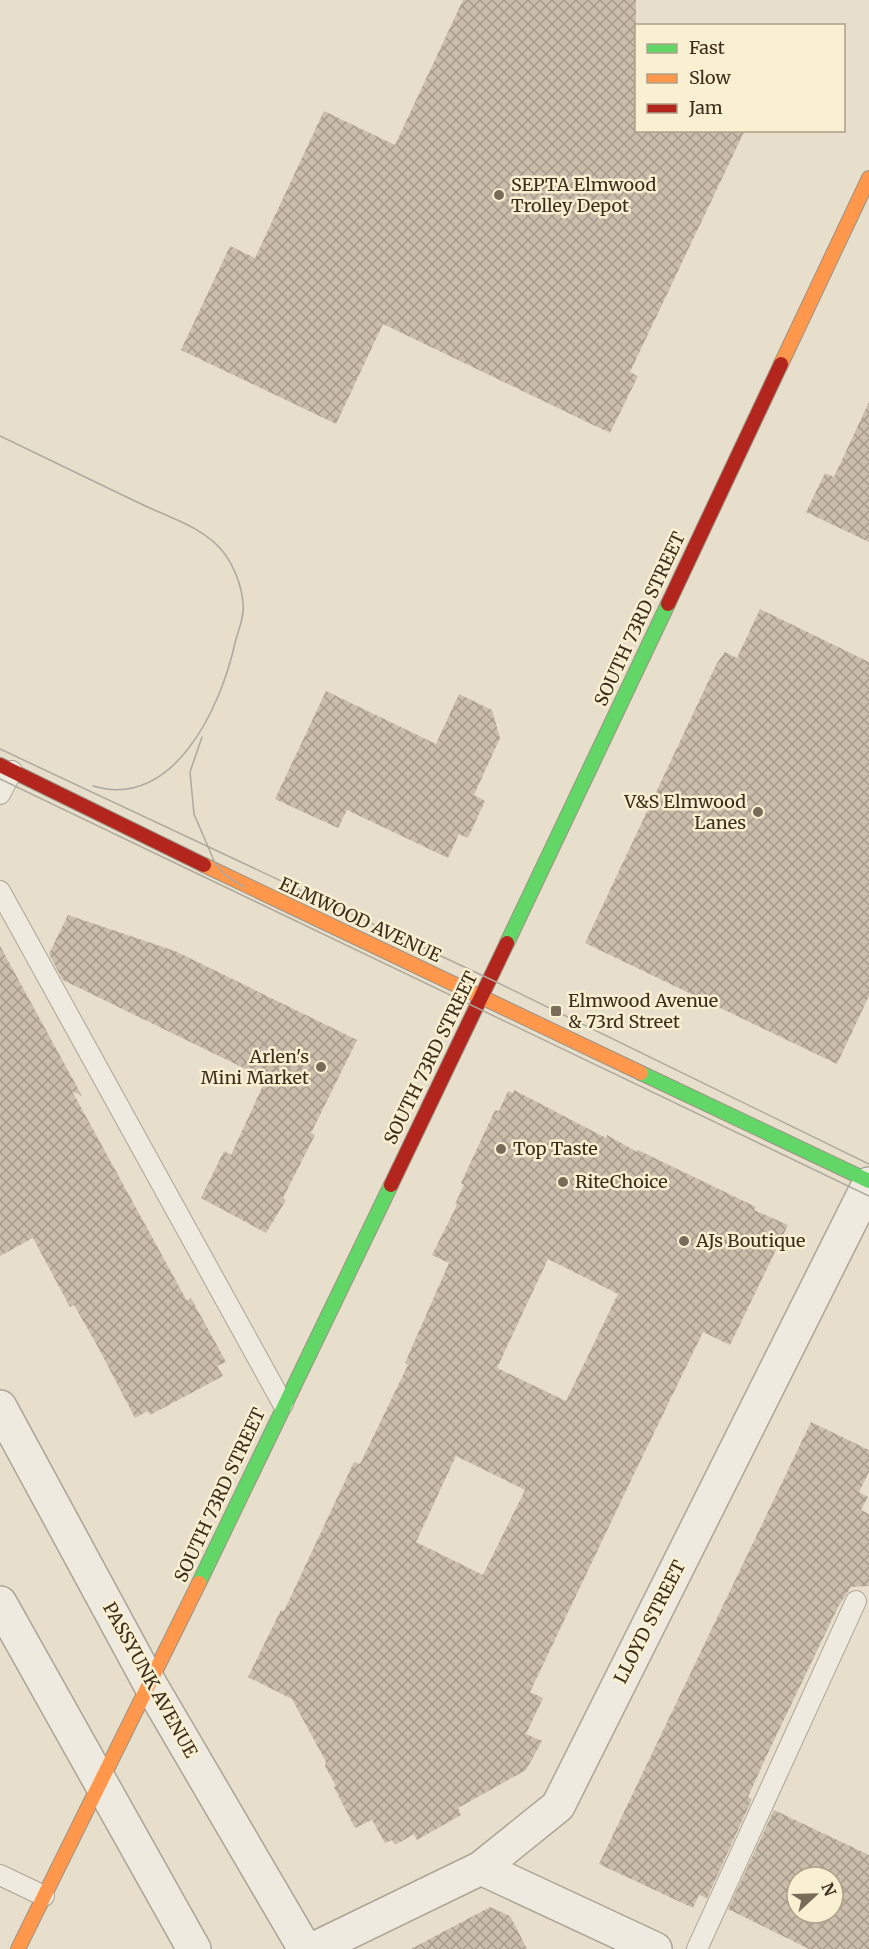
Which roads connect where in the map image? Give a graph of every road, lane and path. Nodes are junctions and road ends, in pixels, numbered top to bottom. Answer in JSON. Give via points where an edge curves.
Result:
{"nodes":[{"id":1,"x":869,"y":178,"type":"edge"},
{"id":2,"x":6,"y":768,"type":"edge"},
{"id":3,"x":0,"y":794,"type":"edge"},
{"id":4,"x":0,"y":891,"type":"edge"},
{"id":5,"x":481,"y":996,"type":"junction"},
{"id":6,"x":869,"y":1182,"type":"edge"},
{"id":7,"x":283,"y":1404,"type":"junction"},
{"id":8,"x":0,"y":1407,"type":"edge"},
{"id":9,"x":856,"y":1601,"type":"dead end"},
{"id":10,"x":0,"y":1603,"type":"edge"},
{"id":11,"x":150,"y":1684,"type":"junction"},
{"id":12,"x":100,"y":1785,"type":"junction"},
{"id":13,"x":481,"y":1868,"type":"junction"},
{"id":14,"x":0,"y":1875,"type":"edge"},
{"id":15,"x":44,"y":1896,"type":"junction"},
{"id":16,"x":18,"y":1949,"type":"edge"},
{"id":17,"x":194,"y":1949,"type":"edge"},
{"id":18,"x":305,"y":1949,"type":"edge"},
{"id":19,"x":314,"y":1949,"type":"edge"},
{"id":20,"x":655,"y":1949,"type":"edge"},
{"id":21,"x":697,"y":1949,"type":"edge"}],
"edges":[{"from":1,"to":5,"type":"street","name":"SOUTH 73RD STREET"},
{"from":2,"to":3,"type":"lane"},
{"from":2,"to":5,"type":"street","name":"ELMWOOD AVENUE","via":[[92,813]]},
{"from":4,"to":7,"type":"lane"},
{"from":5,"to":6,"type":"street","name":"ELMWOOD AVENUE"},
{"from":5,"to":7,"type":"street","name":"SOUTH 73RD STREET"},
{"from":6,"to":13,"type":"street","name":"LLOYD STREET","via":[[558,1806]]},
{"from":7,"to":11,"type":"street","name":"SOUTH 73RD STREET"},
{"from":8,"to":11,"type":"street","name":"PASSYUNK AVENUE"},
{"from":9,"to":21,"type":"lane"},
{"from":10,"to":12,"type":"street"},
{"from":11,"to":12,"type":"street","name":"SOUTH 73RD STREET"},
{"from":11,"to":18,"type":"street","name":"PASSYUNK AVENUE"},
{"from":12,"to":15,"type":"street","name":"SOUTH 73RD STREET"},
{"from":12,"to":17,"type":"street"},
{"from":13,"to":19,"type":"street","name":"LLOYD STREET"},
{"from":13,"to":20,"type":"street"},
{"from":14,"to":15,"type":"lane"},
{"from":15,"to":16,"type":"street","name":"SOUTH 73RD STREET"}]}
